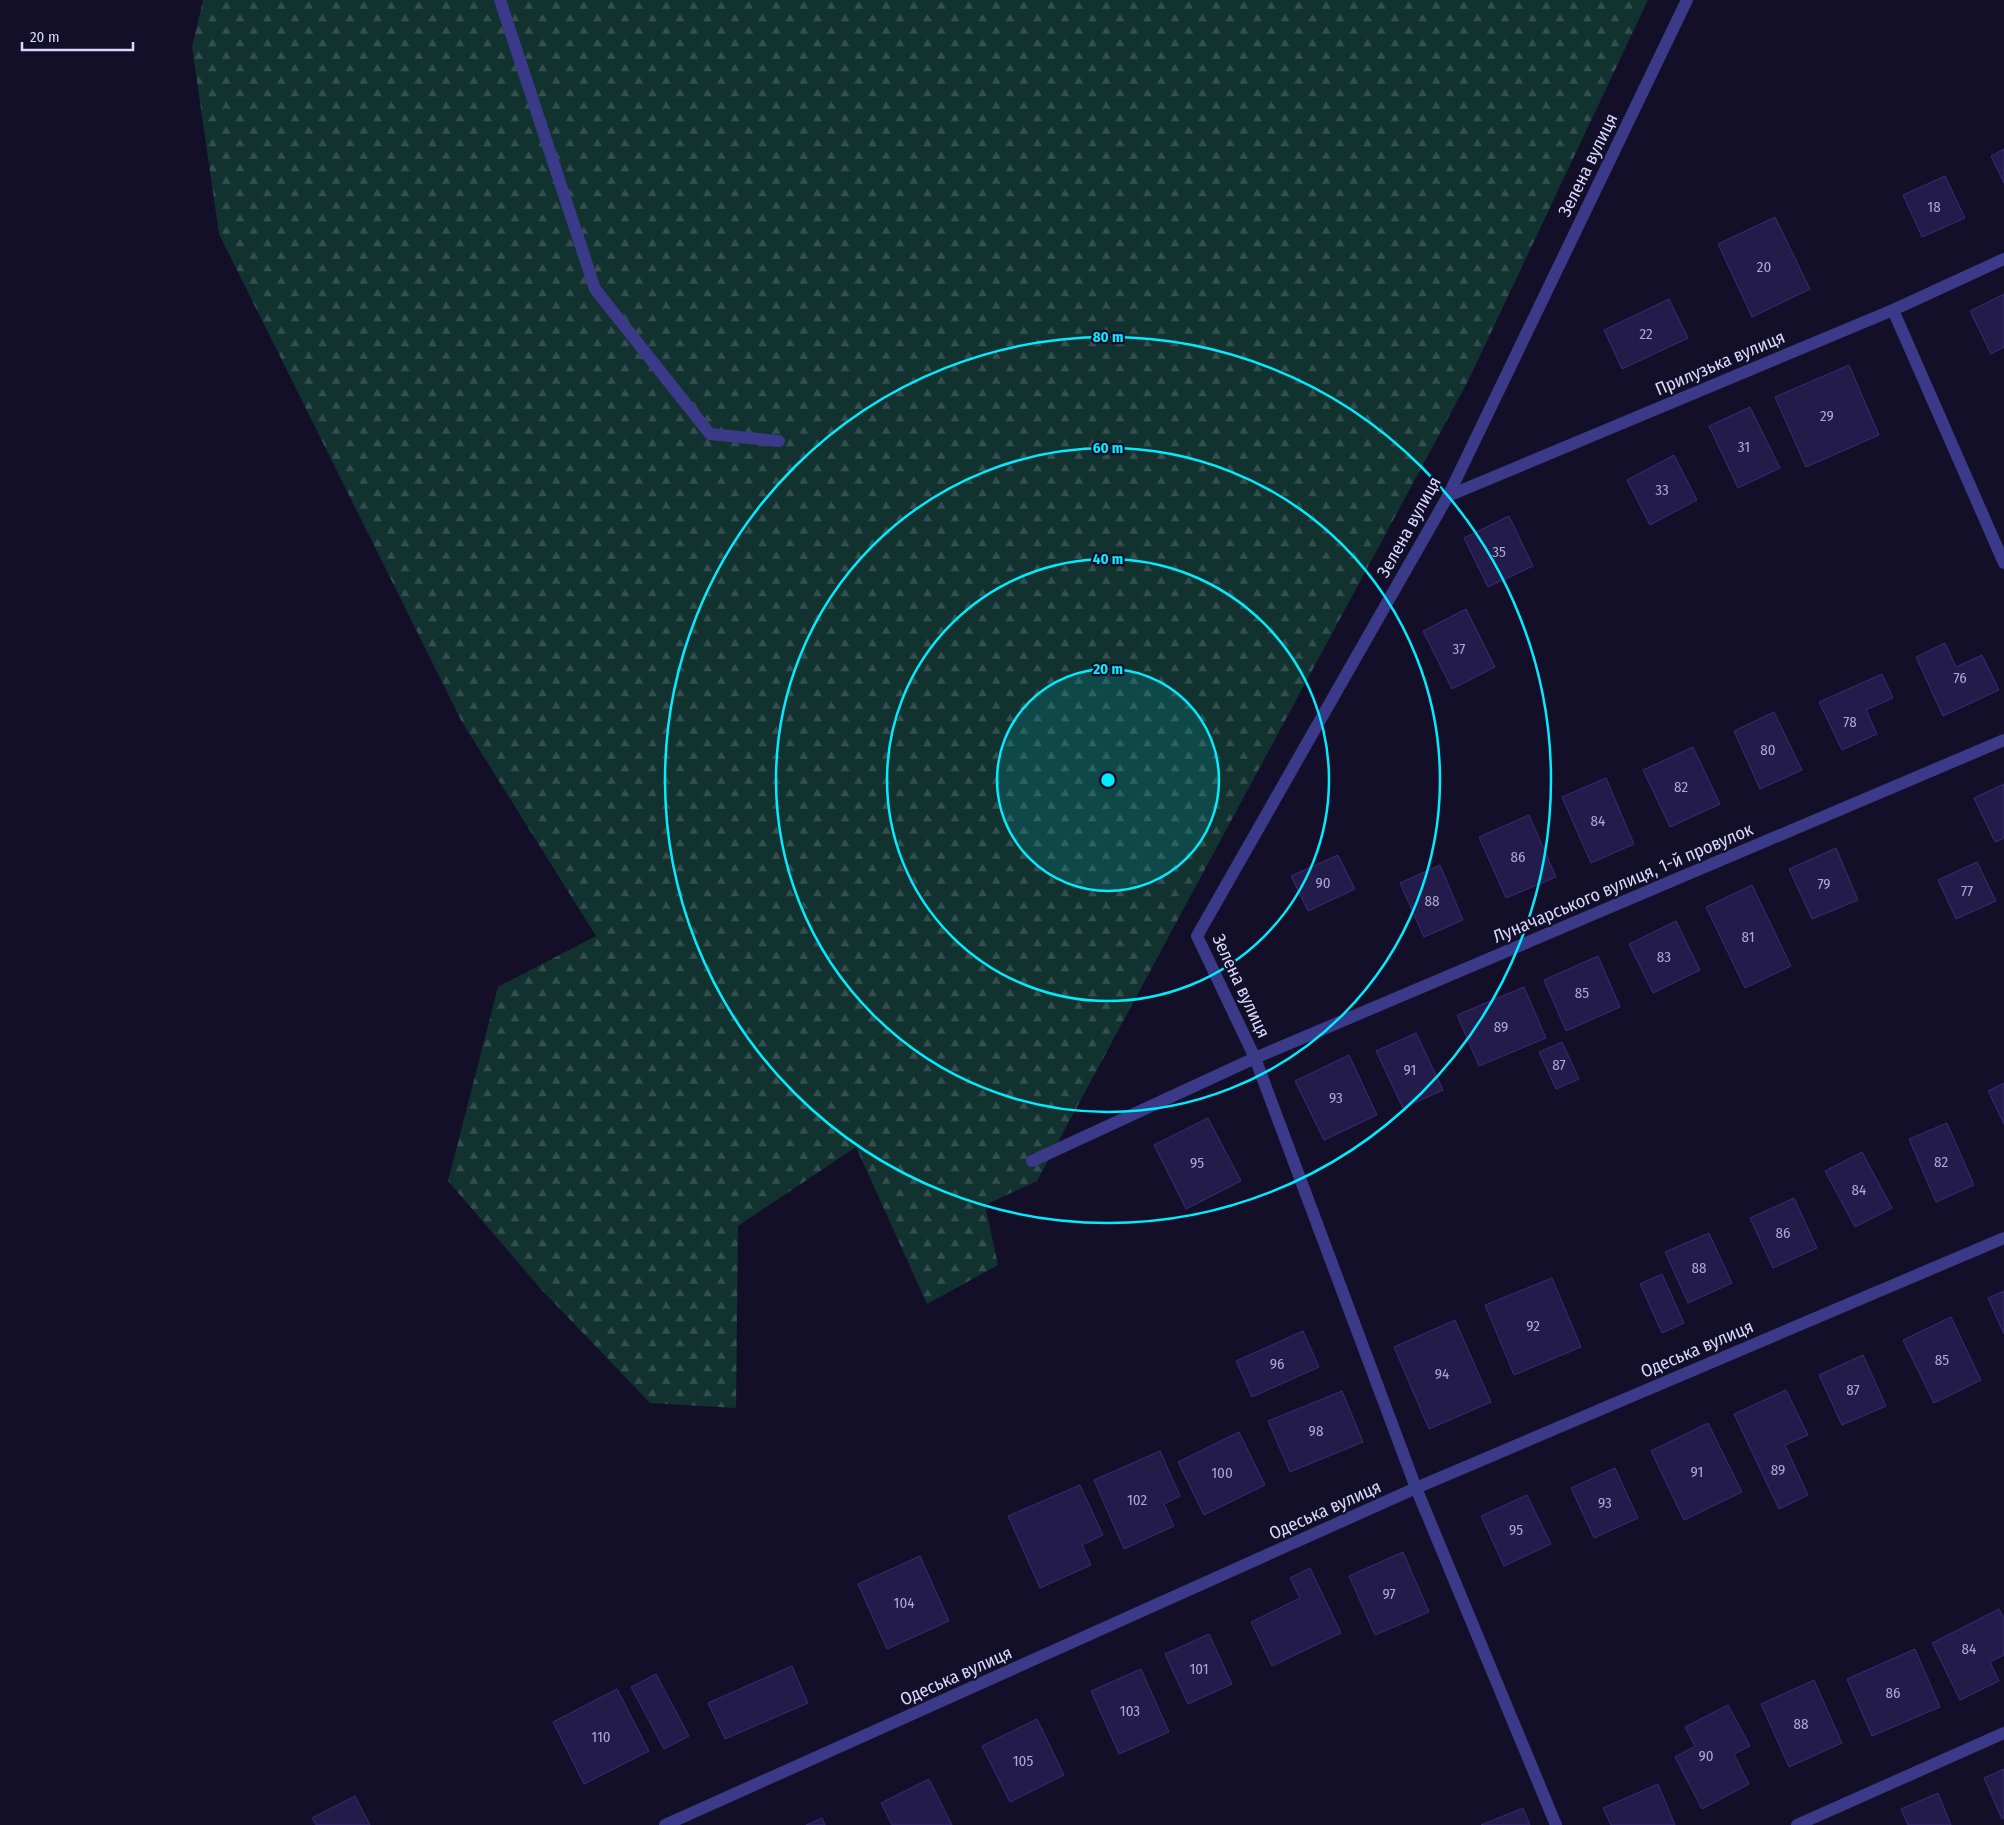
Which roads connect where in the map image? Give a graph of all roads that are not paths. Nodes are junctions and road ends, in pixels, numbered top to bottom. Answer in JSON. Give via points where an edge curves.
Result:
{"nodes":[{"id":1,"x":500,"y":0,"type":"edge"},
{"id":2,"x":1687,"y":0,"type":"edge"},
{"id":3,"x":2004,"y":259,"type":"edge"},
{"id":4,"x":1893,"y":310,"type":"junction"},
{"id":5,"x":779,"y":441,"type":"dead end"},
{"id":6,"x":1448,"y":496,"type":"junction"},
{"id":7,"x":2004,"y":563,"type":"edge"},
{"id":8,"x":2004,"y":740,"type":"edge"},
{"id":9,"x":1255,"y":1058,"type":"junction"},
{"id":10,"x":1032,"y":1161,"type":"dead end"},
{"id":11,"x":2004,"y":1238,"type":"edge"},
{"id":12,"x":1416,"y":1488,"type":"junction"},
{"id":13,"x":2004,"y":1733,"type":"edge"},
{"id":14,"x":666,"y":1825,"type":"edge"},
{"id":15,"x":1556,"y":1825,"type":"edge"},
{"id":16,"x":1797,"y":1825,"type":"edge"}],
"edges":[{"from":1,"to":5,"type":"street","via":[[595,289],[710,434]]},
{"from":2,"to":6,"type":"street","name":"Зелена вулиця"},
{"from":3,"to":4,"type":"street","name":"Прилузька вулиця"},
{"from":4,"to":6,"type":"street","name":"Прилузька вулиця"},
{"from":4,"to":7,"type":"street"},
{"from":6,"to":9,"type":"street","name":"Зелена вулиця","via":[[1197,936]]},
{"from":8,"to":9,"type":"street","name":"Луначарського вулиця, 1-й провулок"},
{"from":9,"to":10,"type":"street","name":"Луначарського вулиця, 1-й провулок"},
{"from":9,"to":12,"type":"street"},
{"from":11,"to":12,"type":"street","name":"Одеська вулиця"},
{"from":12,"to":14,"type":"street","name":"Одеська вулиця"},
{"from":12,"to":15,"type":"street"},
{"from":13,"to":16,"type":"street"}]}
